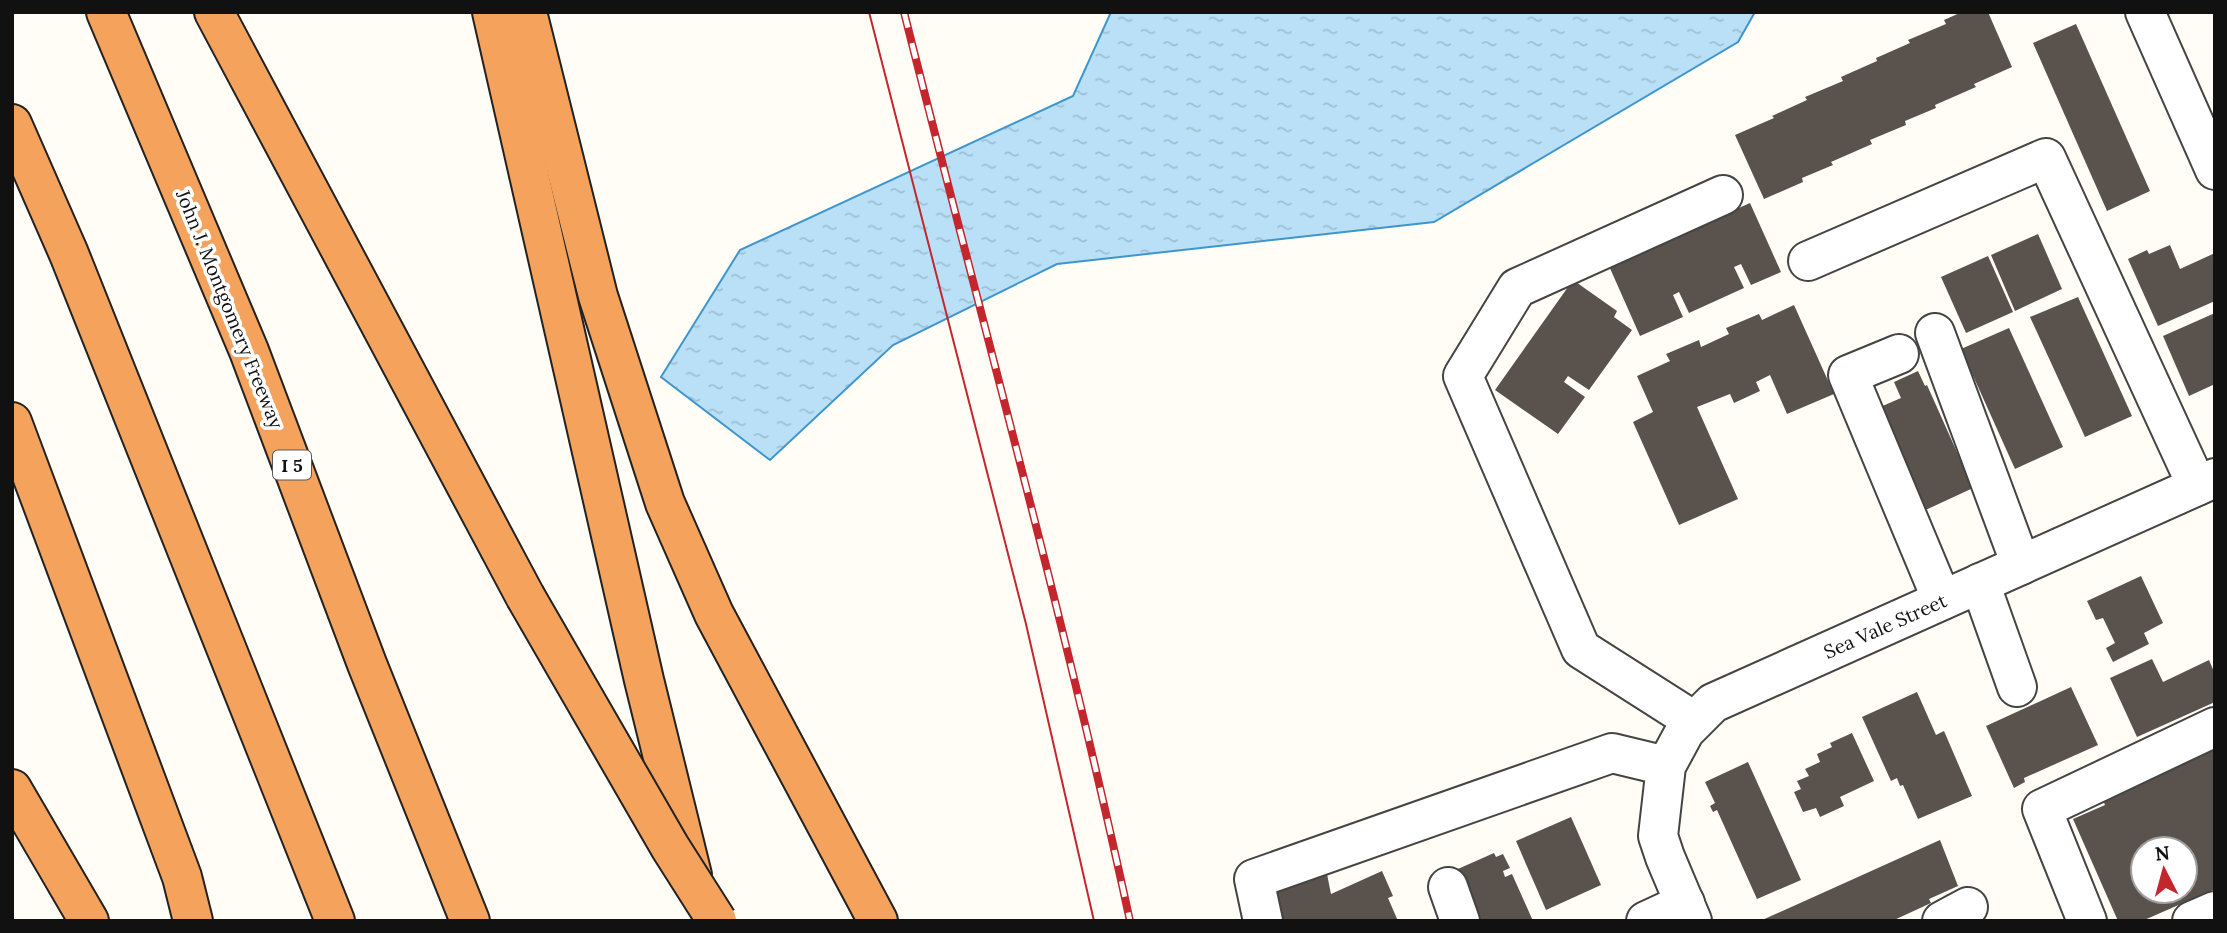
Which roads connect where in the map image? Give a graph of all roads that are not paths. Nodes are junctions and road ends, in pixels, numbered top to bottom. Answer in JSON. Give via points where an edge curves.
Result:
{"nodes":[{"id":1,"x":106,"y":12,"type":"edge"},
{"id":2,"x":214,"y":12,"type":"edge"},
{"id":3,"x":492,"y":12,"type":"edge"},
{"id":4,"x":527,"y":12,"type":"edge"},
{"id":5,"x":2145,"y":12,"type":"edge"},
{"id":6,"x":12,"y":124,"type":"edge"},
{"id":7,"x":2215,"y":170,"type":"edge"},
{"id":8,"x":1723,"y":195,"type":"dead end"},
{"id":9,"x":1808,"y":261,"type":"dead end"},
{"id":10,"x":1935,"y":333,"type":"dead end"},
{"id":11,"x":1899,"y":354,"type":"dead end"},
{"id":12,"x":12,"y":422,"type":"edge"},
{"id":13,"x":2206,"y":482,"type":"edge"},
{"id":14,"x":2021,"y":565,"type":"junction"},
{"id":15,"x":1980,"y":583,"type":"junction"},
{"id":16,"x":1942,"y":600,"type":"junction"},
{"id":17,"x":2017,"y":687,"type":"dead end"},
{"id":18,"x":1694,"y":722,"type":"junction"},
{"id":19,"x":2215,"y":727,"type":"edge"},
{"id":20,"x":1666,"y":766,"type":"junction"},
{"id":21,"x":12,"y":789,"type":"edge"},
{"id":22,"x":2215,"y":911,"type":"edge"},
{"id":23,"x":1688,"y":912,"type":"edge"},
{"id":24,"x":89,"y":921,"type":"edge"},
{"id":25,"x":193,"y":921,"type":"edge"},
{"id":26,"x":335,"y":921,"type":"edge"},
{"id":27,"x":470,"y":921,"type":"edge"},
{"id":28,"x":703,"y":921,"type":"edge"},
{"id":29,"x":718,"y":921,"type":"edge"},
{"id":30,"x":878,"y":921,"type":"edge"},
{"id":31,"x":1263,"y":921,"type":"edge"},
{"id":32,"x":1646,"y":921,"type":"edge"},
{"id":33,"x":2087,"y":921,"type":"edge"},
{"id":34,"x":2192,"y":921,"type":"edge"}],
"edges":[{"from":1,"to":27,"type":"highway","name":"John J. Montgomery Freeway","number":"I 5","via":[[249,351]]},
{"from":2,"to":29,"type":"highway","bridge":true,"via":[[525,596]]},
{"from":3,"to":28,"type":"highway"},
{"from":4,"to":30,"type":"highway","via":[[598,296],[665,503],[713,614]]},
{"from":5,"to":7,"type":"street"},
{"from":6,"to":26,"type":"highway","via":[[69,254]]},
{"from":8,"to":18,"type":"street","via":[[1517,288],[1463,376],[1581,649]]},
{"from":9,"to":13,"type":"street","via":[[2046,158]]},
{"from":10,"to":14,"type":"street"},
{"from":11,"to":16,"type":"street","via":[[1848,375]]},
{"from":12,"to":25,"type":"highway","via":[[182,877]]},
{"from":13,"to":14,"type":"street","name":"Sea Vale Street"},
{"from":14,"to":15,"type":"street","name":"Sea Vale Street"},
{"from":15,"to":16,"type":"street","name":"Sea Vale Street"},
{"from":15,"to":17,"type":"street"},
{"from":16,"to":18,"type":"street","name":"Sea Vale Street","via":[[1713,703]]},
{"from":18,"to":20,"type":"street","name":"Sea Vale Street"},
{"from":19,"to":33,"type":"street","via":[[2042,809]]},
{"from":20,"to":23,"type":"street","name":"Sea Vale Street","via":[[1658,836]]},
{"from":20,"to":31,"type":"street","via":[[1612,753],[1255,879]]},
{"from":21,"to":24,"type":"highway"},
{"from":22,"to":34,"type":"street"},
{"from":23,"to":32,"type":"street"}]}
